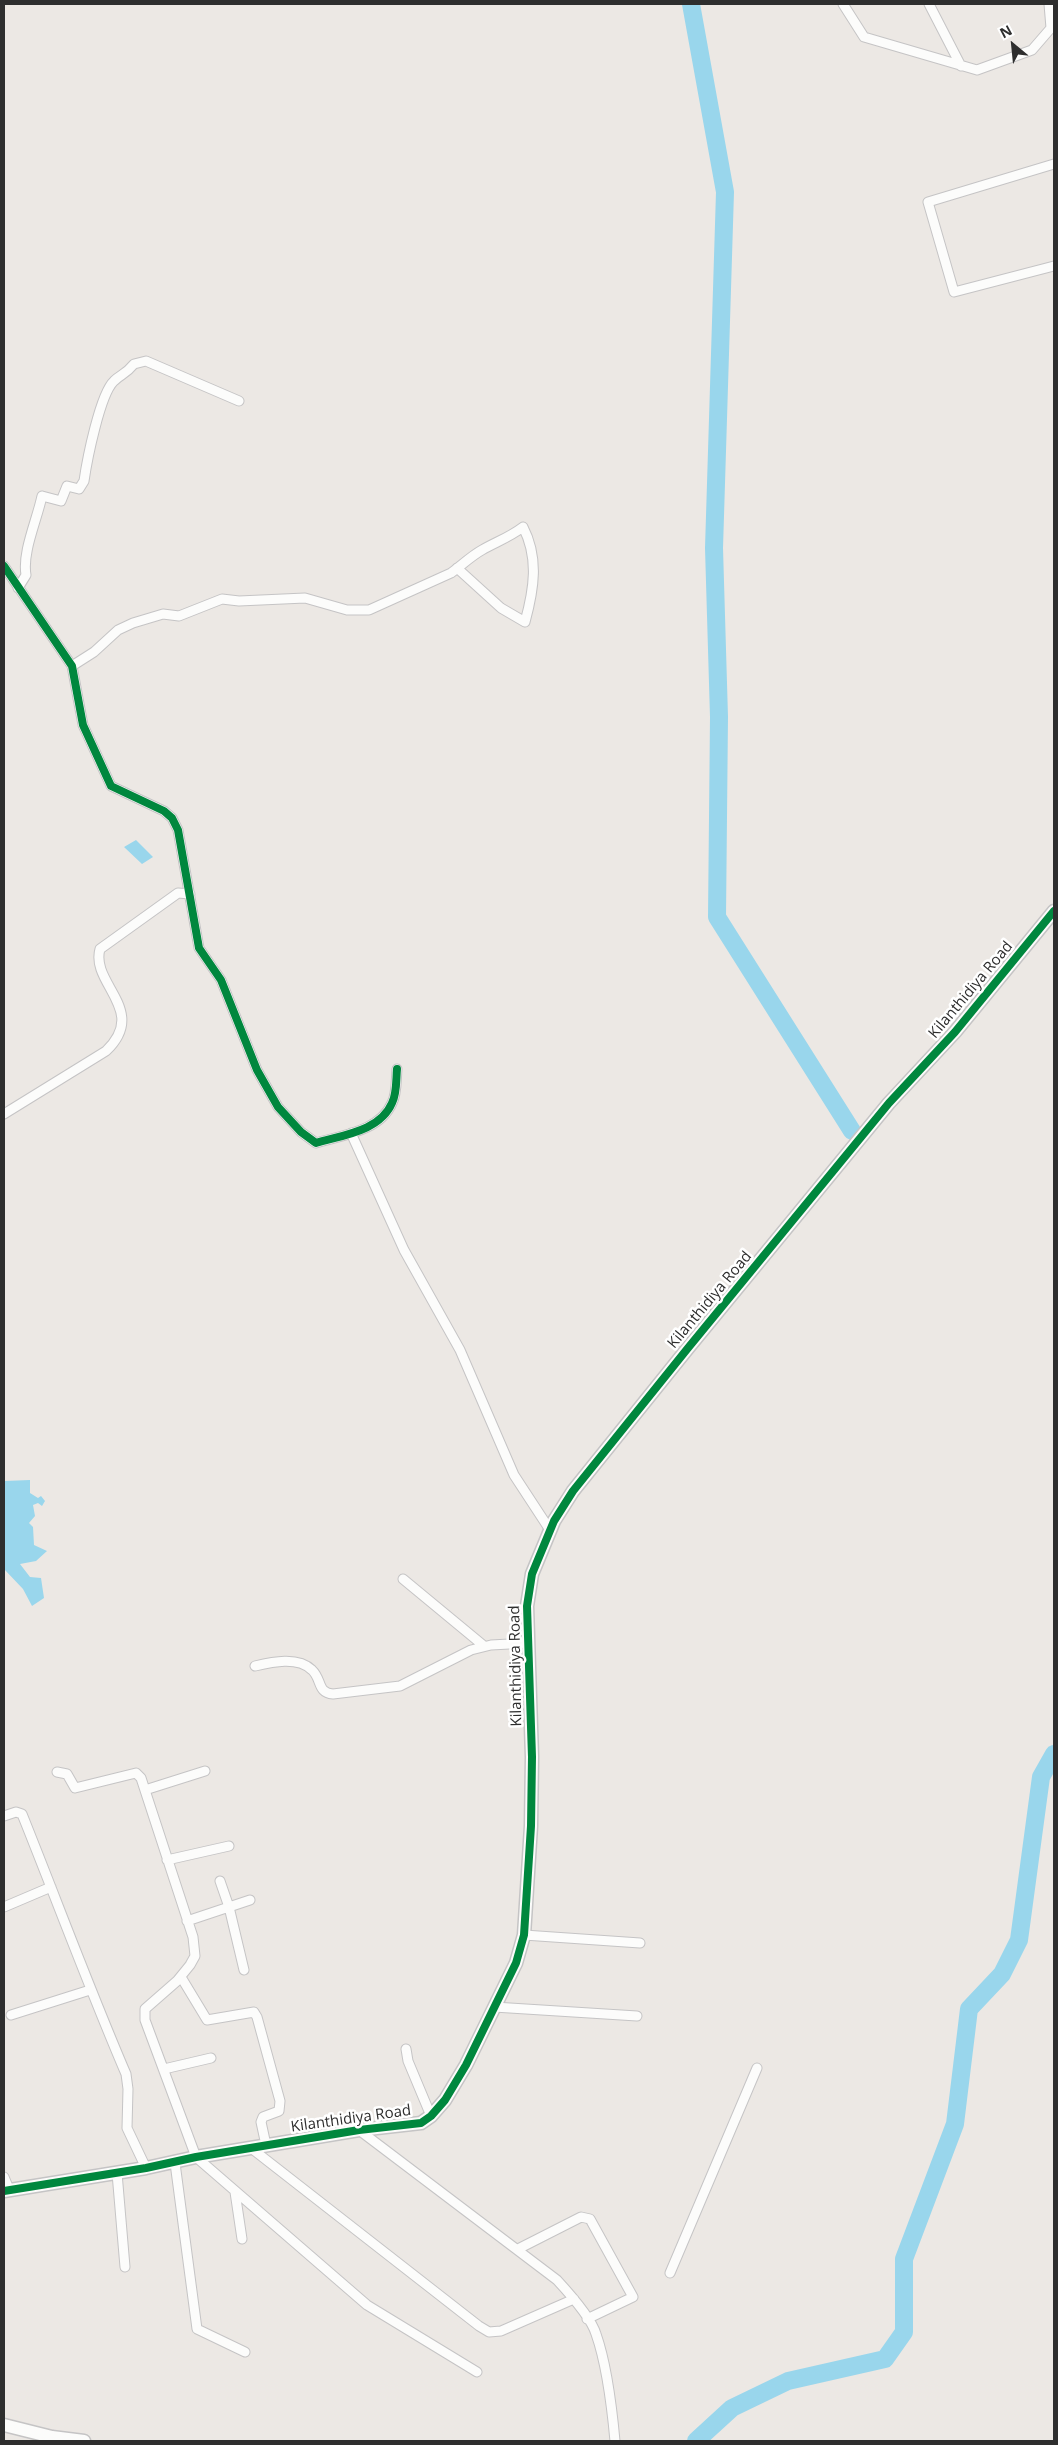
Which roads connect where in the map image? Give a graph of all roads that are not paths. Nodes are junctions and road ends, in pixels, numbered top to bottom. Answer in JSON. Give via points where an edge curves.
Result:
{"nodes":[{"id":1,"x":843,"y":4,"type":"edge"},
{"id":2,"x":928,"y":4,"type":"edge"},
{"id":3,"x":1049,"y":4,"type":"edge"},
{"id":4,"x":1053,"y":28,"type":"edge"},
{"id":5,"x":961,"y":66,"type":"junction"},
{"id":6,"x":1054,"y":164,"type":"edge"},
{"id":7,"x":1054,"y":266,"type":"edge"},
{"id":8,"x":239,"y":401,"type":"dead end"},
{"id":9,"x":4,"y":566,"type":"edge"},
{"id":10,"x":457,"y":568,"type":"junction"},
{"id":11,"x":18,"y":588,"type":"junction"},
{"id":12,"x":72,"y":666,"type":"junction"},
{"id":13,"x":190,"y":894,"type":"junction"},
{"id":14,"x":1054,"y":911,"type":"edge"},
{"id":15,"x":397,"y":1068,"type":"dead end"},
{"id":16,"x":4,"y":1114,"type":"edge"},
{"id":17,"x":351,"y":1133,"type":"junction"},
{"id":18,"x":550,"y":1530,"type":"junction"},
{"id":19,"x":403,"y":1579,"type":"dead end"},
{"id":20,"x":528,"y":1643,"type":"junction"},
{"id":21,"x":484,"y":1646,"type":"junction"},
{"id":22,"x":255,"y":1666,"type":"dead end"},
{"id":23,"x":205,"y":1771,"type":"dead end"},
{"id":24,"x":57,"y":1772,"type":"dead end"},
{"id":25,"x":145,"y":1790,"type":"junction"},
{"id":26,"x":4,"y":1816,"type":"edge"},
{"id":27,"x":229,"y":1846,"type":"dead end"},
{"id":28,"x":167,"y":1860,"type":"junction"},
{"id":29,"x":220,"y":1881,"type":"dead end"},
{"id":30,"x":51,"y":1887,"type":"junction"},
{"id":31,"x":250,"y":1900,"type":"dead end"},
{"id":32,"x":4,"y":1907,"type":"edge"},
{"id":33,"x":229,"y":1907,"type":"junction"},
{"id":34,"x":188,"y":1921,"type":"junction"},
{"id":35,"x":524,"y":1935,"type":"junction"},
{"id":36,"x":640,"y":1943,"type":"dead end"},
{"id":37,"x":244,"y":1970,"type":"dead end"},
{"id":38,"x":181,"y":1977,"type":"junction"},
{"id":39,"x":90,"y":1990,"type":"junction"},
{"id":40,"x":494,"y":2007,"type":"junction"},
{"id":41,"x":11,"y":2015,"type":"dead end"},
{"id":42,"x":637,"y":2016,"type":"dead end"},
{"id":43,"x":406,"y":2049,"type":"dead end"},
{"id":44,"x":211,"y":2058,"type":"dead end"},
{"id":45,"x":757,"y":2068,"type":"dead end"},
{"id":46,"x":164,"y":2069,"type":"junction"},
{"id":47,"x":431,"y":2116,"type":"junction"},
{"id":48,"x":359,"y":2130,"type":"junction"},
{"id":49,"x":266,"y":2145,"type":"junction"},
{"id":50,"x":251,"y":2148,"type":"junction"},
{"id":51,"x":196,"y":2157,"type":"junction"},
{"id":52,"x":176,"y":2163,"type":"junction"},
{"id":53,"x":146,"y":2168,"type":"junction"},
{"id":54,"x":117,"y":2173,"type":"junction"},
{"id":55,"x":4,"y":2177,"type":"edge"},
{"id":56,"x":6,"y":2190,"type":"edge"},
{"id":57,"x":235,"y":2192,"type":"junction"},
{"id":58,"x":242,"y":2239,"type":"dead end"},
{"id":59,"x":518,"y":2249,"type":"junction"},
{"id":60,"x":125,"y":2267,"type":"dead end"},
{"id":61,"x":670,"y":2273,"type":"dead end"},
{"id":62,"x":574,"y":2299,"type":"junction"},
{"id":63,"x":586,"y":2319,"type":"junction"},
{"id":64,"x":245,"y":2352,"type":"dead end"},
{"id":65,"x":477,"y":2372,"type":"dead end"},
{"id":66,"x":4,"y":2425,"type":"edge"},
{"id":67,"x":84,"y":2441,"type":"edge"},
{"id":68,"x":615,"y":2441,"type":"edge"}],
"edges":[{"from":1,"to":5,"type":"street","via":[[864,37]]},
{"from":2,"to":5,"type":"street"},
{"from":3,"to":4,"type":"street"},
{"from":4,"to":5,"type":"street","via":[[1032,50],[978,70]]},
{"from":6,"to":7,"type":"street","via":[[928,202],[954,292]]},
{"from":8,"to":11,"type":"street","via":[[146,361],[134,364],[114,381],[99,410],[84,481],[79,489],[67,486],[61,501],[42,496],[24,561],[26,575]]},
{"from":9,"to":11,"type":"street"},
{"from":10,"to":10,"type":"street","via":[[501,608],[526,622],[533,591],[534,564],[529,538],[523,527]]},
{"from":10,"to":12,"type":"street","via":[[451,574],[369,610],[347,610],[305,598],[222,599],[179,616],[163,614],[147,618],[118,630],[94,652]]},
{"from":11,"to":12,"type":"street"},
{"from":12,"to":13,"type":"street","via":[[83,725],[111,786],[172,818],[178,830]]},
{"from":13,"to":16,"type":"street","via":[[178,893],[100,949],[99,963],[122,1015],[115,1043],[106,1052]]},
{"from":13,"to":17,"type":"street","via":[[199,948],[221,980],[257,1070],[278,1108],[316,1143]]},
{"from":14,"to":18,"type":"street","name":"Kilanthidiya Road","via":[[955,1032],[889,1103],[688,1348],[573,1491]]},
{"from":15,"to":17,"type":"street","via":[[393,1102],[381,1121]]},
{"from":17,"to":18,"type":"street","via":[[404,1250],[460,1350],[514,1475]]},
{"from":18,"to":20,"type":"street","name":"Kilanthidiya Road","via":[[532,1574]]},
{"from":19,"to":21,"type":"street"},
{"from":20,"to":21,"type":"street"},
{"from":20,"to":35,"type":"street","name":"Kilanthidiya Road","via":[[532,1757]]},
{"from":21,"to":22,"type":"street","via":[[446,1661],[420,1678],[400,1686],[333,1694],[321,1690],[312,1669],[302,1664],[276,1660]]},
{"from":23,"to":25,"type":"street"},
{"from":24,"to":25,"type":"street","via":[[66,1774],[75,1788],[136,1773],[142,1778]]},
{"from":25,"to":28,"type":"street"},
{"from":26,"to":30,"type":"street","via":[[16,1812],[22,1814]]},
{"from":27,"to":28,"type":"street"},
{"from":28,"to":34,"type":"street"},
{"from":29,"to":33,"type":"street"},
{"from":30,"to":32,"type":"street"},
{"from":30,"to":39,"type":"street"},
{"from":31,"to":33,"type":"street"},
{"from":33,"to":34,"type":"street"},
{"from":33,"to":37,"type":"street"},
{"from":34,"to":38,"type":"street","via":[[194,1956]]},
{"from":35,"to":36,"type":"street"},
{"from":35,"to":40,"type":"street","name":"Kilanthidiya Road","via":[[516,1963]]},
{"from":38,"to":46,"type":"street","via":[[145,2009]]},
{"from":38,"to":49,"type":"street","via":[[208,2020],[254,2012],[257,2017],[280,2100],[279,2111],[263,2117],[261,2122]]},
{"from":39,"to":41,"type":"street"},
{"from":39,"to":53,"type":"street","via":[[126,2074],[127,2128]]},
{"from":40,"to":42,"type":"street"},
{"from":40,"to":47,"type":"street","name":"Kilanthidiya Road","via":[[463,2070]]},
{"from":43,"to":47,"type":"street"},
{"from":44,"to":46,"type":"street"},
{"from":45,"to":61,"type":"street"},
{"from":46,"to":51,"type":"street"},
{"from":47,"to":48,"type":"street","name":"Kilanthidiya Road","via":[[421,2123]]},
{"from":48,"to":49,"type":"street","name":"Kilanthidiya Road"},
{"from":48,"to":59,"type":"street","via":[[443,2196]]},
{"from":49,"to":50,"type":"street","name":"Kilanthidiya Road"},
{"from":50,"to":51,"type":"street","name":"Kilanthidiya Road"},
{"from":50,"to":62,"type":"street","via":[[489,2332],[510,2328]]},
{"from":51,"to":52,"type":"street","name":"Kilanthidiya Road"},
{"from":51,"to":57,"type":"street"},
{"from":52,"to":53,"type":"street","name":"Kilanthidiya Road"},
{"from":52,"to":64,"type":"street","via":[[197,2329]]},
{"from":53,"to":54,"type":"street","name":"Kilanthidiya Road"},
{"from":54,"to":56,"type":"street","name":"Kilanthidiya Road"},
{"from":54,"to":60,"type":"street"},
{"from":55,"to":56,"type":"street"},
{"from":57,"to":58,"type":"street"},
{"from":57,"to":65,"type":"street","via":[[368,2305]]},
{"from":59,"to":62,"type":"street","via":[[557,2280]]},
{"from":59,"to":63,"type":"street","via":[[581,2217],[590,2219],[633,2297]]},
{"from":62,"to":63,"type":"street"},
{"from":63,"to":68,"type":"street","via":[[596,2332],[613,2412]]},
{"from":66,"to":67,"type":"street"}]}
